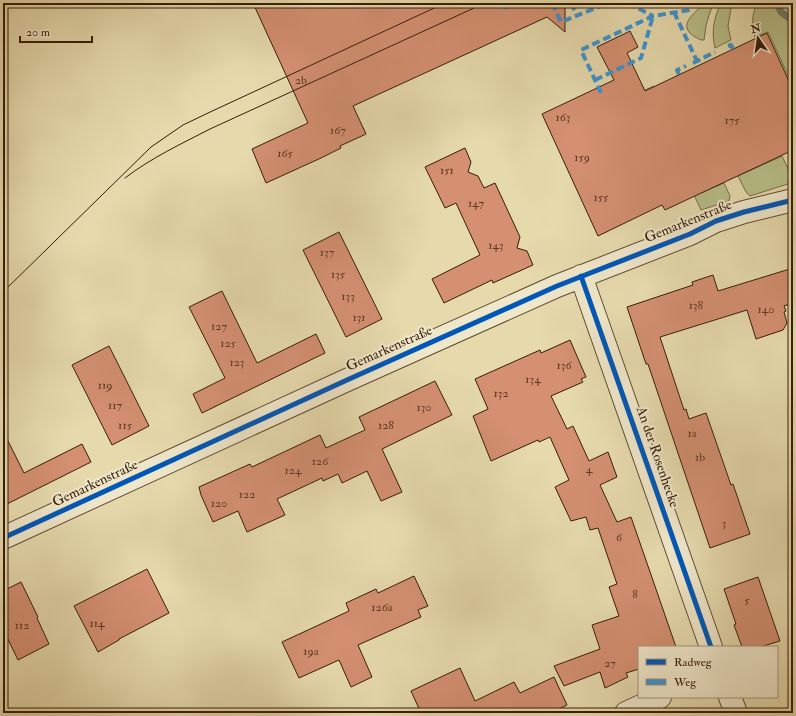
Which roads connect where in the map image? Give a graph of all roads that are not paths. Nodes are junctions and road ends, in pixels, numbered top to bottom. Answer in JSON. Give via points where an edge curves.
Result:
{"nodes":[{"id":1,"x":793,"y":200,"type":"edge"},
{"id":2,"x":581,"y":276,"type":"junction"},
{"id":3,"x":3,"y":538,"type":"edge"},
{"id":4,"x":711,"y":646,"type":"edge"},
{"id":5,"x":658,"y":698,"type":"edge"},
{"id":6,"x":730,"y":698,"type":"edge"},
{"id":7,"x":626,"y":713,"type":"edge"},
{"id":8,"x":736,"y":713,"type":"edge"}],
"edges":[{"from":1,"to":2,"type":"street","name":"Gemarkenstraße","via":[[716,221],[690,234]]},
{"from":2,"to":3,"type":"street","name":"Gemarkenstraße"},
{"from":2,"to":4,"type":"street","name":"An der Rosenhecke"},
{"from":5,"to":7,"type":"street"},
{"from":6,"to":8,"type":"street"}]}
